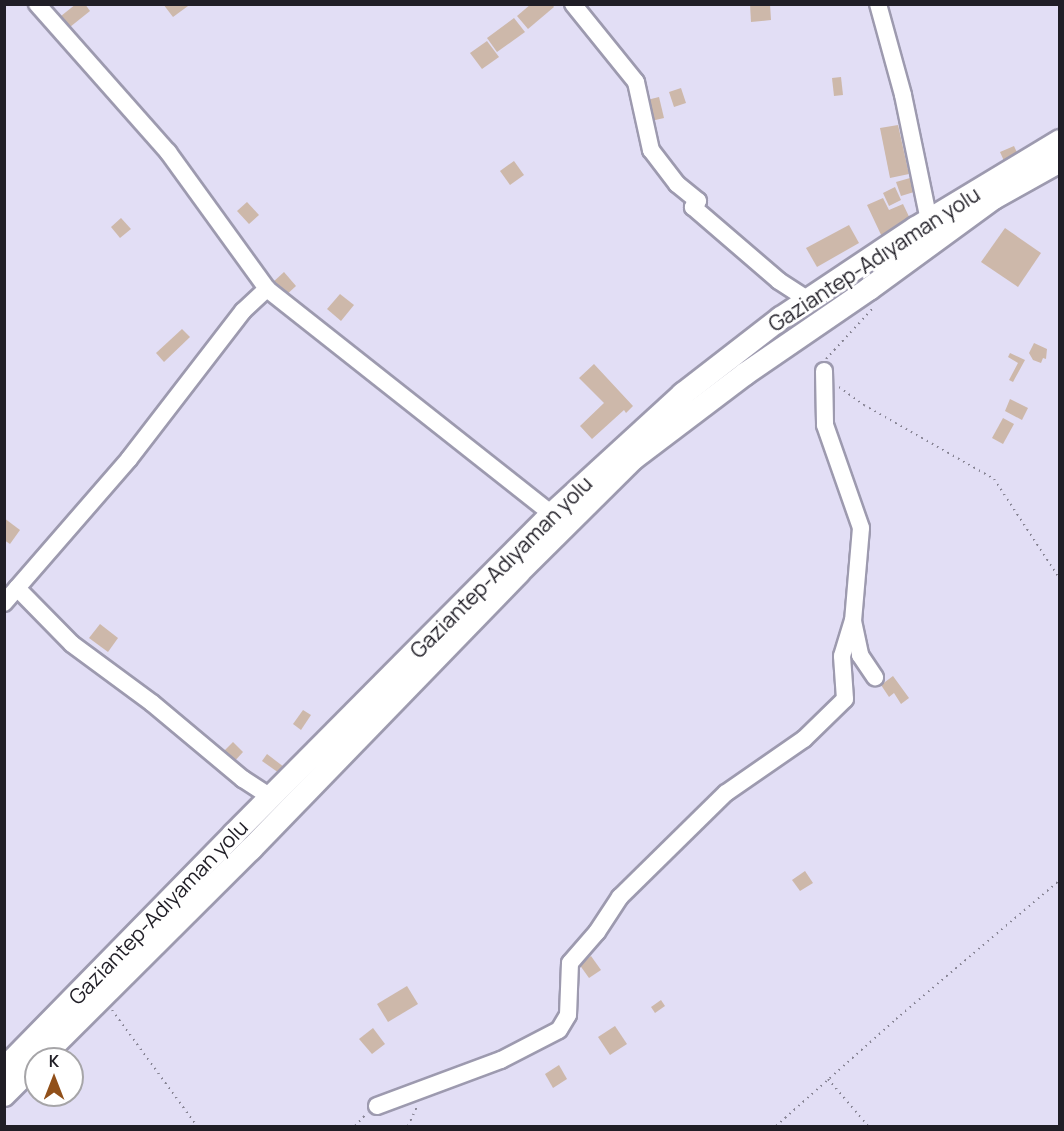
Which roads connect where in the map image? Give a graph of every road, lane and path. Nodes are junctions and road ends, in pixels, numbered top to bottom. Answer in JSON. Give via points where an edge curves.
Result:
{"nodes":[{"id":1,"x":37,"y":4,"type":"edge"},
{"id":2,"x":573,"y":4,"type":"edge"},
{"id":3,"x":878,"y":4,"type":"edge"},
{"id":4,"x":1059,"y":141,"type":"edge"},
{"id":5,"x":1059,"y":161,"type":"edge"},
{"id":6,"x":929,"y":220,"type":"junction"},
{"id":7,"x":875,"y":285,"type":"junction"},
{"id":8,"x":267,"y":289,"type":"junction"},
{"id":9,"x":808,"y":300,"type":"junction"},
{"id":10,"x":824,"y":371,"type":"junction"},
{"id":11,"x":552,"y":514,"type":"junction"},
{"id":12,"x":1059,"y":579,"type":"edge"},
{"id":13,"x":17,"y":588,"type":"junction"},
{"id":14,"x":4,"y":603,"type":"edge"},
{"id":15,"x":853,"y":621,"type":"junction"},
{"id":16,"x":874,"y":677,"type":"dead end"},
{"id":17,"x":271,"y":797,"type":"junction"},
{"id":18,"x":1059,"y":880,"type":"edge"},
{"id":19,"x":101,"y":996,"type":"junction"},
{"id":20,"x":52,"y":1047,"type":"edge"},
{"id":21,"x":4,"y":1069,"type":"edge"},
{"id":22,"x":24,"y":1075,"type":"edge"},
{"id":23,"x":828,"y":1079,"type":"junction"},
{"id":24,"x":423,"y":1091,"type":"junction"},
{"id":25,"x":4,"y":1095,"type":"edge"},
{"id":26,"x":376,"y":1107,"type":"joint"},
{"id":27,"x":197,"y":1126,"type":"edge"},
{"id":28,"x":355,"y":1126,"type":"edge"},
{"id":29,"x":408,"y":1126,"type":"edge"},
{"id":30,"x":776,"y":1126,"type":"edge"},
{"id":31,"x":868,"y":1126,"type":"edge"}],
"edges":[{"from":1,"to":8,"type":"street","via":[[168,152]]},
{"from":2,"to":9,"type":"street","via":[[636,82],[651,150],[677,183],[698,201],[693,207],[779,281]]},
{"from":3,"to":6,"type":"street","via":[[903,95]]},
{"from":4,"to":6,"type":"highway","name":"Gaziantep-Adıyaman yolu"},
{"from":5,"to":7,"type":"highway","name":"Gaziantep-Adıyaman yolu","via":[[994,198]]},
{"from":6,"to":9,"type":"highway","name":"Gaziantep-Adıyaman yolu"},
{"from":7,"to":10,"type":"path","via":[[876,305],[827,357]]},
{"from":7,"to":19,"type":"highway","name":"Gaziantep-Adıyaman yolu","via":[[745,374],[634,458],[251,849]]},
{"from":8,"to":11,"type":"street"},
{"from":8,"to":13,"type":"street","via":[[243,311],[129,459]]},
{"from":9,"to":11,"type":"highway","name":"Gaziantep-Adıyaman yolu","via":[[683,394]]},
{"from":10,"to":12,"type":"path","via":[[831,381],[864,405],[994,479]]},
{"from":10,"to":15,"type":"street","via":[[825,425],[861,528]]},
{"from":11,"to":17,"type":"highway","name":"Gaziantep-Adıyaman yolu"},
{"from":13,"to":14,"type":"street"},
{"from":13,"to":17,"type":"street","via":[[72,644]]},
{"from":15,"to":16,"type":"street","via":[[860,655]]},
{"from":15,"to":24,"type":"street","via":[[842,656],[845,699],[804,740],[726,793],[620,897],[570,963],[568,1015],[559,1030],[501,1060]]},
{"from":17,"to":21,"type":"highway","name":"Gaziantep-Adıyaman yolu"},
{"from":18,"to":23,"type":"path"},
{"from":19,"to":20,"type":"highway","name":"Gaziantep-Adıyaman yolu"},
{"from":19,"to":27,"type":"path"},
{"from":22,"to":25,"type":"highway"},
{"from":23,"to":30,"type":"path"},
{"from":23,"to":31,"type":"path"},
{"from":24,"to":26,"type":"street"},
{"from":24,"to":29,"type":"path"},
{"from":26,"to":28,"type":"path","via":[[361,1116]]}]}
